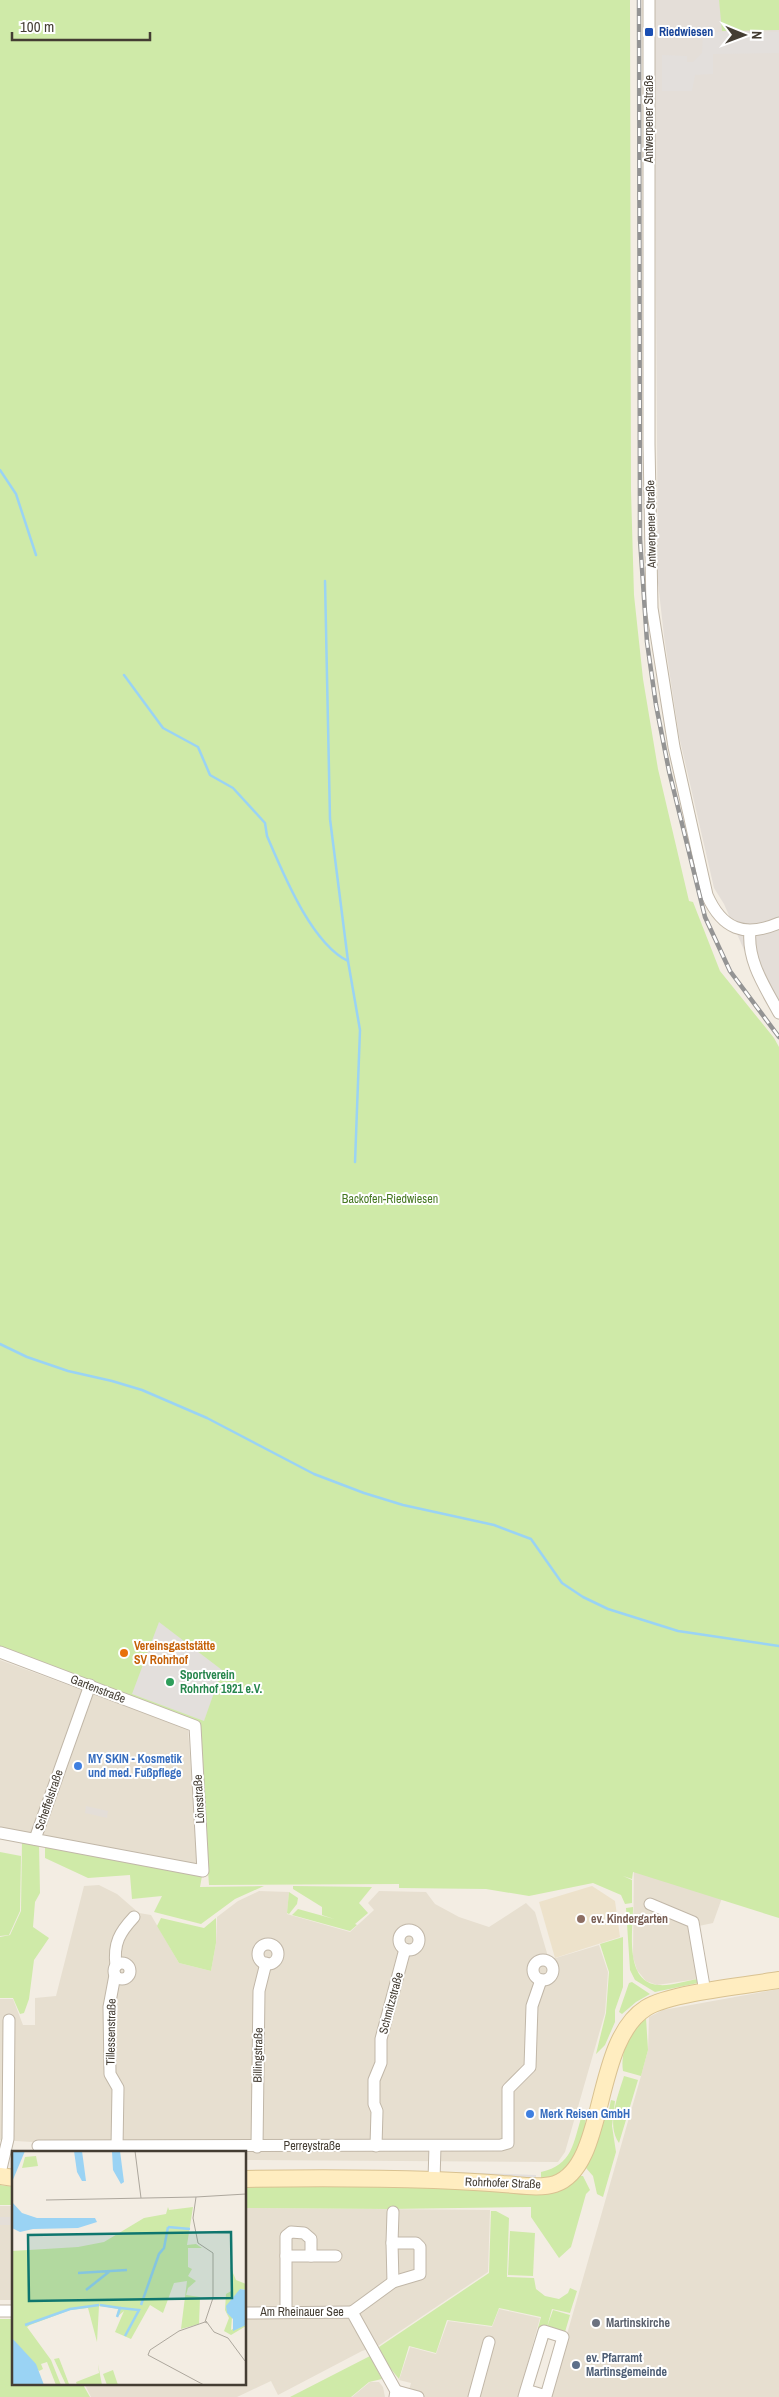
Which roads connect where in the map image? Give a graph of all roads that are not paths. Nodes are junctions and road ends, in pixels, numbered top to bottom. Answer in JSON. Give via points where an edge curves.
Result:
{"nodes":[{"id":1,"x":649,"y":0,"type":"edge"},
{"id":2,"x":779,"y":923,"type":"edge"},
{"id":3,"x":750,"y":931,"type":"junction"},
{"id":4,"x":779,"y":1013,"type":"edge"},
{"id":5,"x":0,"y":1652,"type":"edge"},
{"id":6,"x":90,"y":1685,"type":"junction"},
{"id":7,"x":195,"y":1726,"type":"joint"},
{"id":8,"x":0,"y":1833,"type":"edge"},
{"id":9,"x":35,"y":1839,"type":"junction"},
{"id":10,"x":203,"y":1871,"type":"joint"},
{"id":11,"x":650,"y":1904,"type":"dead end"},
{"id":12,"x":134,"y":1917,"type":"dead end"},
{"id":13,"x":405,"y":1949,"type":"dead end"},
{"id":14,"x":266,"y":1963,"type":"dead end"},
{"id":15,"x":541,"y":1980,"type":"dead end"},
{"id":16,"x":779,"y":1980,"type":"edge"},
{"id":17,"x":705,"y":1992,"type":"junction"},
{"id":18,"x":9,"y":2020,"type":"dead end"},
{"id":19,"x":38,"y":2146,"type":"dead end"},
{"id":20,"x":376,"y":2146,"type":"junction"},
{"id":21,"x":435,"y":2146,"type":"junction"},
{"id":22,"x":117,"y":2147,"type":"junction"},
{"id":23,"x":257,"y":2147,"type":"junction"},
{"id":24,"x":189,"y":2150,"type":"edge"},
{"id":25,"x":0,"y":2175,"type":"edge"},
{"id":26,"x":246,"y":2178,"type":"edge"},
{"id":27,"x":434,"y":2180,"type":"junction"},
{"id":28,"x":393,"y":2212,"type":"dead end"},
{"id":29,"x":392,"y":2243,"type":"junction"},
{"id":30,"x":286,"y":2256,"type":"junction"},
{"id":31,"x":311,"y":2256,"type":"junction"},
{"id":32,"x":336,"y":2256,"type":"dead end"},
{"id":33,"x":393,"y":2282,"type":"junction"},
{"id":34,"x":286,"y":2312,"type":"junction"},
{"id":35,"x":352,"y":2312,"type":"junction"},
{"id":36,"x":246,"y":2313,"type":"edge"},
{"id":37,"x":489,"y":2342,"type":"dead end"},
{"id":38,"x":396,"y":2394,"type":"edge"},
{"id":39,"x":525,"y":2394,"type":"edge"},
{"id":40,"x":418,"y":2397,"type":"edge"},
{"id":41,"x":474,"y":2397,"type":"edge"}],
"edges":[{"from":1,"to":3,"type":"street","name":"Antwerpener Straße","via":[[652,608],[674,747],[707,895],[722,920]]},
{"from":2,"to":3,"type":"street"},
{"from":3,"to":4,"type":"street","via":[[752,958]]},
{"from":5,"to":6,"type":"street","name":"Gartenstraße"},
{"from":6,"to":7,"type":"street","name":"Gartenstraße"},
{"from":6,"to":9,"type":"street","name":"Scheffelstraße"},
{"from":7,"to":10,"type":"street","name":"Lönsstraße"},
{"from":8,"to":9,"type":"street"},
{"from":9,"to":10,"type":"street","name":"Scheffelstraße"},
{"from":11,"to":17,"type":"street","via":[[693,1922]]},
{"from":12,"to":22,"type":"street","name":"Tillessenstraße","via":[[120,1932],[109,2007],[110,2074],[118,2088]]},
{"from":13,"to":20,"type":"street","name":"Schmitzstraße","via":[[381,2039],[381,2063],[374,2080]]},
{"from":14,"to":23,"type":"street","name":"Billingstraße","via":[[260,1991]]},
{"from":15,"to":21,"type":"street","name":"Perreystraße","via":[[532,2006],[530,2068],[508,2089],[508,2143]]},
{"from":16,"to":17,"type":"main road","name":"Rohrhofer Straße"},
{"from":17,"to":27,"type":"main road","name":"Rohrhofer Straße","via":[[648,2006],[628,2023],[608,2070],[586,2151],[568,2176],[556,2184],[536,2186]]},
{"from":18,"to":25,"type":"street","via":[[8,2138]]},
{"from":19,"to":22,"type":"street","name":"Perreystraße"},
{"from":20,"to":21,"type":"street","name":"Perreystraße"},
{"from":20,"to":23,"type":"street","name":"Perreystraße"},
{"from":21,"to":27,"type":"street"},
{"from":22,"to":24,"type":"street","name":"Perreystraße"},
{"from":23,"to":24,"type":"street","name":"Perreystraße"},
{"from":26,"to":27,"type":"main road","name":"Rohrhofer Straße"},
{"from":28,"to":29,"type":"street"},
{"from":29,"to":33,"type":"street"},
{"from":29,"to":33,"type":"street","via":[[416,2243],[420,2247],[420,2274]]},
{"from":30,"to":31,"type":"street"},
{"from":30,"to":31,"type":"street","via":[[286,2236],[297,2231],[304,2232],[311,2239]]},
{"from":30,"to":34,"type":"street"},
{"from":31,"to":32,"type":"street"},
{"from":33,"to":35,"type":"street"},
{"from":34,"to":35,"type":"street","name":"Am Rheinauer See"},
{"from":34,"to":36,"type":"street","name":"Am Rheinauer See"},
{"from":35,"to":38,"type":"street","name":"Am Rheinauer See"},
{"from":37,"to":41,"type":"street"},
{"from":38,"to":40,"type":"street"},
{"from":39,"to":39,"type":"street","via":[[546,2396],[563,2337],[544,2331]]}]}
